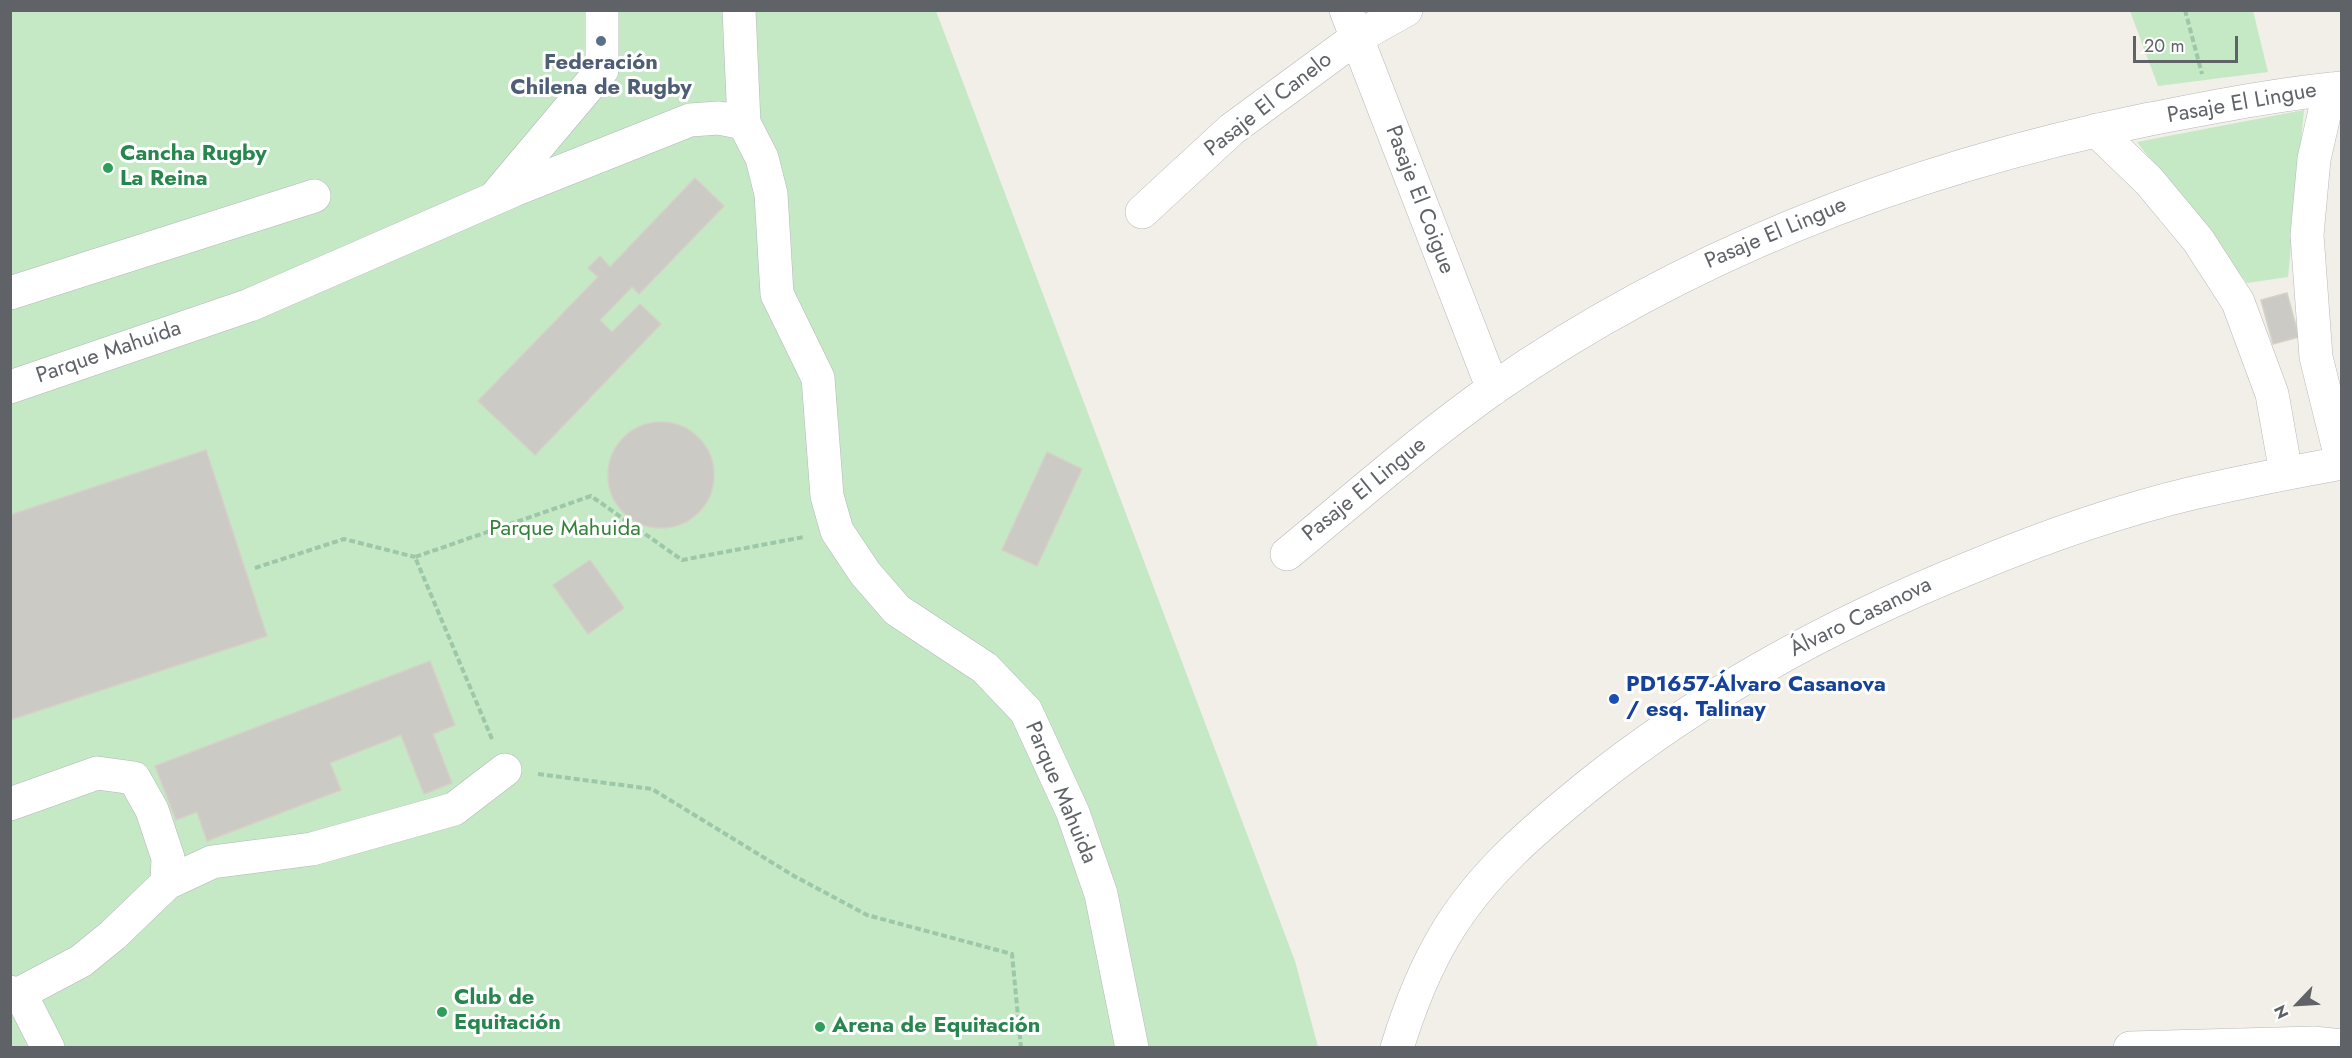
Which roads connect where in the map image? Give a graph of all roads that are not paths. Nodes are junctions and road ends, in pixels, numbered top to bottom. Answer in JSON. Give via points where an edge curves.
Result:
{"nodes":[{"id":1,"x":602,"y":10,"type":"edge"},
{"id":2,"x":739,"y":10,"type":"edge"},
{"id":3,"x":1406,"y":10,"type":"edge"},
{"id":4,"x":1351,"y":24,"type":"edge"},
{"id":5,"x":2336,"y":88,"type":"edge"},
{"id":6,"x":744,"y":123,"type":"junction"},
{"id":7,"x":2096,"y":130,"type":"junction"},
{"id":8,"x":314,"y":196,"type":"dead end"},
{"id":9,"x":493,"y":199,"type":"junction"},
{"id":10,"x":1142,"y":212,"type":"dead end"},
{"id":11,"x":10,"y":293,"type":"edge"},
{"id":12,"x":10,"y":387,"type":"edge"},
{"id":13,"x":1493,"y":389,"type":"junction"},
{"id":14,"x":2342,"y":463,"type":"edge"},
{"id":15,"x":2286,"y":473,"type":"junction"},
{"id":16,"x":1287,"y":554,"type":"dead end"},
{"id":17,"x":505,"y":770,"type":"road end"},
{"id":18,"x":10,"y":804,"type":"edge"},
{"id":19,"x":167,"y":883,"type":"junction"},
{"id":20,"x":13,"y":994,"type":"edge"},
{"id":21,"x":2342,"y":1024,"type":"edge"},
{"id":22,"x":2327,"y":1045,"type":"edge"},
{"id":23,"x":48,"y":1047,"type":"edge"},
{"id":24,"x":1132,"y":1047,"type":"edge"},
{"id":25,"x":1397,"y":1047,"type":"edge"},
{"id":26,"x":2130,"y":1047,"type":"edge"}],
"edges":[{"from":1,"to":9,"type":"street","via":[[602,70]]},
{"from":2,"to":6,"type":"street"},
{"from":3,"to":4,"type":"street","name":"Pasaje El Canelo"},
{"from":4,"to":10,"type":"street","name":"Pasaje El Canelo"},
{"from":4,"to":13,"type":"street","name":"Pasaje El Coigue"},
{"from":5,"to":7,"type":"street","name":"Pasaje El Lingue"},
{"from":5,"to":14,"type":"street","via":[[2314,159],[2307,235],[2316,357]]},
{"from":6,"to":9,"type":"street","name":"Parque Mahuida","via":[[720,118],[690,120]]},
{"from":6,"to":24,"type":"street","name":"Parque Mahuida","via":[[762,158],[771,194],[777,294],[818,378],[827,496],[837,531],[865,573],[897,610],[985,668],[1026,711],[1073,813],[1101,894]]},
{"from":7,"to":13,"type":"street","name":"Pasaje El Lingue","via":[[1962,165],[1832,209],[1696,268],[1589,327]]},
{"from":7,"to":15,"type":"street","via":[[2149,181],[2198,240],[2238,302],[2272,394]]},
{"from":8,"to":11,"type":"street"},
{"from":9,"to":12,"type":"street","name":"Parque Mahuida","via":[[250,305]]},
{"from":13,"to":16,"type":"street","name":"Pasaje El Lingue"},
{"from":14,"to":15,"type":"street","name":"Álvaro Casanova"},
{"from":15,"to":25,"type":"street","name":"Álvaro Casanova","via":[[2103,518],[1915,590],[1821,634],[1680,718],[1548,818],[1494,868],[1445,934],[1412,1002]]},
{"from":17,"to":19,"type":"street","via":[[454,809],[312,849],[212,861]]},
{"from":18,"to":19,"type":"street","via":[[97,773],[134,778],[152,810],[168,858]]},
{"from":19,"to":20,"type":"street","via":[[81,961]]},
{"from":20,"to":23,"type":"street","via":[[25,1003]]},
{"from":21,"to":22,"type":"street"},
{"from":22,"to":26,"type":"street"}]}
